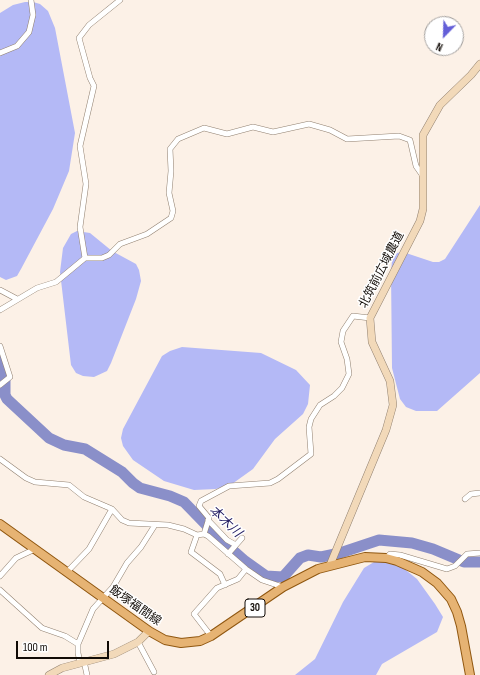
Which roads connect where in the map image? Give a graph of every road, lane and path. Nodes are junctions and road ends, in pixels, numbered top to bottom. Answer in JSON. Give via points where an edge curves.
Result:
{"nodes":[{"id":1,"x":31,"y":0,"type":"edge"},
{"id":2,"x":120,"y":0,"type":"edge"},
{"id":3,"x":0,"y":53,"type":"edge"},
{"id":4,"x":480,"y":64,"type":"edge"},
{"id":5,"x":423,"y":176,"type":"junction"},
{"id":6,"x":85,"y":258,"type":"junction"},
{"id":7,"x":0,"y":290,"type":"edge"},
{"id":8,"x":17,"y":299,"type":"junction"},
{"id":9,"x":0,"y":310,"type":"edge"},
{"id":10,"x":370,"y":318,"type":"junction"},
{"id":11,"x":0,"y":346,"type":"edge"},
{"id":12,"x":0,"y":384,"type":"edge"},
{"id":13,"x":0,"y":459,"type":"edge"},
{"id":14,"x":480,"y":494,"type":"edge"},
{"id":15,"x":465,"y":499,"type":"dead end"},
{"id":16,"x":112,"y":510,"type":"junction"},
{"id":17,"x":208,"y":520,"type":"junction"},
{"id":18,"x":0,"y":524,"type":"edge"},
{"id":19,"x":155,"y":525,"type":"junction"},
{"id":20,"x":204,"y":534,"type":"junction"},
{"id":21,"x":197,"y":535,"type":"junction"},
{"id":22,"x":242,"y":538,"type":"dead end"},
{"id":23,"x":236,"y":545,"type":"junction"},
{"id":24,"x":35,"y":549,"type":"junction"},
{"id":25,"x":480,"y":553,"type":"edge"},
{"id":26,"x":228,"y":554,"type":"junction"},
{"id":27,"x":386,"y":558,"type":"junction"},
{"id":28,"x":330,"y":565,"type":"junction"},
{"id":29,"x":246,"y":569,"type":"junction"},
{"id":30,"x":66,"y":572,"type":"junction"},
{"id":31,"x":0,"y":576,"type":"edge"},
{"id":32,"x":225,"y":585,"type":"junction"},
{"id":33,"x":283,"y":587,"type":"junction"},
{"id":34,"x":0,"y":590,"type":"edge"},
{"id":35,"x":104,"y":598,"type":"junction"},
{"id":36,"x":149,"y":631,"type":"junction"},
{"id":37,"x":211,"y":636,"type":"junction"},
{"id":38,"x":138,"y":642,"type":"junction"},
{"id":39,"x":78,"y":644,"type":"junction"},
{"id":40,"x":82,"y":662,"type":"junction"},
{"id":41,"x":154,"y":672,"type":"dead end"},
{"id":42,"x":49,"y":675,"type":"edge"},
{"id":43,"x":87,"y":675,"type":"edge"},
{"id":44,"x":470,"y":675,"type":"edge"}],
"edges":[{"from":1,"to":3,"type":"street","via":[[33,15],[29,32],[17,46]]},
{"from":2,"to":6,"type":"street","via":[[89,24],[79,38],[94,86],[80,146],[86,184],[80,227]]},
{"from":4,"to":5,"type":"street","name":"北筑前広域農道","via":[[440,105],[426,129],[422,143]]},
{"from":5,"to":6,"type":"street","via":[[416,166],[410,140],[399,136],[348,139],[309,124],[273,132],[253,127],[227,134],[204,128],[178,138],[170,149],[172,171],[169,193],[173,211],[171,218],[147,234],[120,244],[109,255],[102,258]]},
{"from":5,"to":10,"type":"street","name":"北筑前広域農道","via":[[423,209],[420,221]]},
{"from":6,"to":8,"type":"street","via":[[56,282],[37,288]]},
{"from":7,"to":8,"type":"street"},
{"from":8,"to":9,"type":"street"},
{"from":10,"to":17,"type":"street","via":[[353,316],[343,331],[341,342],[349,374],[342,388],[315,410],[309,427],[311,454],[270,483],[229,486],[201,501],[199,506]]},
{"from":10,"to":28,"type":"street","name":"北筑前広域農道","via":[[372,342],[390,381],[393,405],[386,430]]},
{"from":11,"to":12,"type":"street","via":[[10,377]]},
{"from":13,"to":16,"type":"street","via":[[26,478],[35,482],[68,484],[84,497]]},
{"from":14,"to":15,"type":"street","via":[[470,494]]},
{"from":16,"to":19,"type":"street","via":[[129,523]]},
{"from":16,"to":30,"type":"street","via":[[89,549]]},
{"from":17,"to":20,"type":"street"},
{"from":17,"to":23,"type":"street","via":[[227,540]]},
{"from":18,"to":24,"type":"main road","name":"飯塚福間線","number":"30"},
{"from":19,"to":21,"type":"street","via":[[184,529]]},
{"from":19,"to":35,"type":"street"},
{"from":20,"to":21,"type":"street"},
{"from":20,"to":26,"type":"street"},
{"from":21,"to":32,"type":"street","via":[[191,552],[220,574]]},
{"from":22,"to":23,"type":"street"},
{"from":23,"to":26,"type":"street"},
{"from":24,"to":30,"type":"main road","name":"飯塚福間線","number":"30"},
{"from":24,"to":31,"type":"street","via":[[16,558]]},
{"from":25,"to":27,"type":"street","via":[[467,554],[447,569],[400,555],[390,554]]},
{"from":26,"to":29,"type":"street"},
{"from":27,"to":28,"type":"main road","name":"飯塚福間線","number":"30","via":[[365,557]]},
{"from":27,"to":44,"type":"main road","name":"飯塚福間線","number":"30","via":[[422,572],[445,591],[457,612]]},
{"from":28,"to":33,"type":"main road","name":"飯塚福間線","number":"30","via":[[306,574]]},
{"from":29,"to":32,"type":"street","via":[[238,579]]},
{"from":29,"to":33,"type":"street","via":[[262,580]]},
{"from":30,"to":35,"type":"main road","name":"飯塚福間線","number":"30"},
{"from":32,"to":37,"type":"street","via":[[217,588],[194,614]]},
{"from":33,"to":37,"type":"main road","name":"飯塚福間線","number":"30"},
{"from":34,"to":39,"type":"street","via":[[42,628]]},
{"from":35,"to":36,"type":"main road","name":"飯塚福間線","number":"30"},
{"from":35,"to":39,"type":"street","via":[[93,609]]},
{"from":36,"to":37,"type":"main road","name":"飯塚福間線","number":"30","via":[[165,640],[181,643],[200,641]]},
{"from":36,"to":38,"type":"street"},
{"from":38,"to":40,"type":"street","via":[[114,654]]},
{"from":38,"to":41,"type":"street"},
{"from":39,"to":40,"type":"street"},
{"from":40,"to":42,"type":"street"},
{"from":40,"to":43,"type":"street"}]}
